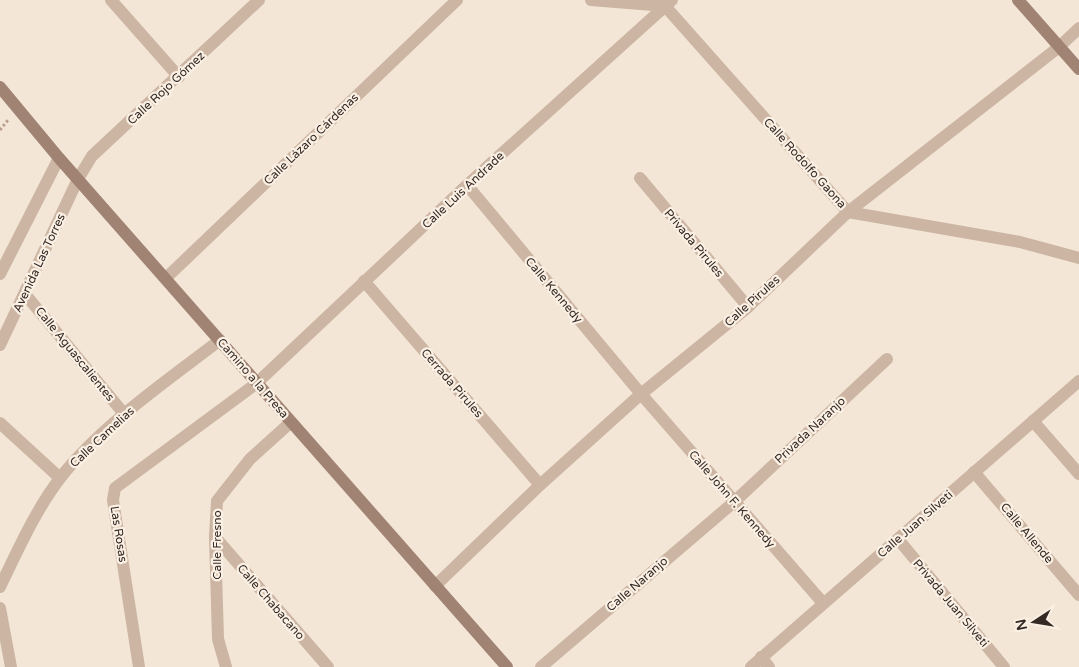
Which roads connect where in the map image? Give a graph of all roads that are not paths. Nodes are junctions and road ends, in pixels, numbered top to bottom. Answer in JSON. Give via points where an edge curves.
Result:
{"nodes":[{"id":1,"x":110,"y":0,"type":"edge"},
{"id":2,"x":259,"y":0,"type":"edge"},
{"id":3,"x":457,"y":0,"type":"edge"},
{"id":4,"x":591,"y":0,"type":"edge"},
{"id":5,"x":1018,"y":0,"type":"edge"},
{"id":6,"x":668,"y":3,"type":"edge"},
{"id":7,"x":1079,"y":28,"type":"edge"},
{"id":8,"x":1059,"y":47,"type":"junction"},
{"id":9,"x":1079,"y":69,"type":"edge"},
{"id":10,"x":179,"y":77,"type":"junction"},
{"id":11,"x":0,"y":88,"type":"edge"},
{"id":12,"x":59,"y":158,"type":"junction"},
{"id":13,"x":640,"y":178,"type":"dead end"},
{"id":14,"x":78,"y":180,"type":"junction"},
{"id":15,"x":467,"y":185,"type":"junction"},
{"id":16,"x":848,"y":212,"type":"junction"},
{"id":17,"x":1079,"y":258,"type":"edge"},
{"id":18,"x":0,"y":274,"type":"edge"},
{"id":19,"x":166,"y":278,"type":"junction"},
{"id":20,"x":364,"y":281,"type":"junction"},
{"id":21,"x":25,"y":294,"type":"junction"},
{"id":22,"x":748,"y":307,"type":"junction"},
{"id":23,"x":220,"y":340,"type":"junction"},
{"id":24,"x":0,"y":345,"type":"edge"},
{"id":25,"x":887,"y":358,"type":"dead end"},
{"id":26,"x":1079,"y":381,"type":"edge"},
{"id":27,"x":257,"y":383,"type":"junction"},
{"id":28,"x":641,"y":394,"type":"junction"},
{"id":29,"x":125,"y":415,"type":"junction"},
{"id":30,"x":1033,"y":421,"type":"junction"},
{"id":31,"x":291,"y":422,"type":"junction"},
{"id":32,"x":0,"y":423,"type":"edge"},
{"id":33,"x":974,"y":472,"type":"junction"},
{"id":34,"x":1079,"y":474,"type":"edge"},
{"id":35,"x":60,"y":478,"type":"junction"},
{"id":36,"x":540,"y":485,"type":"junction"},
{"id":37,"x":734,"y":502,"type":"junction"},
{"id":38,"x":215,"y":537,"type":"junction"},
{"id":39,"x":898,"y":538,"type":"junction"},
{"id":40,"x":435,"y":586,"type":"junction"},
{"id":41,"x":0,"y":587,"type":"edge"},
{"id":42,"x":1079,"y":595,"type":"edge"},
{"id":43,"x":824,"y":603,"type":"junction"},
{"id":44,"x":0,"y":608,"type":"edge"},
{"id":45,"x":765,"y":662,"type":"edge"},
{"id":46,"x":11,"y":667,"type":"edge"},
{"id":47,"x":139,"y":667,"type":"edge"},
{"id":48,"x":226,"y":667,"type":"edge"},
{"id":49,"x":328,"y":667,"type":"edge"},
{"id":50,"x":507,"y":667,"type":"edge"},
{"id":51,"x":541,"y":667,"type":"edge"},
{"id":52,"x":750,"y":667,"type":"edge"},
{"id":53,"x":1004,"y":667,"type":"edge"}],
"edges":[{"from":1,"to":10,"type":"street"},
{"from":2,"to":10,"type":"street","name":"Calle Rojo Gómez"},
{"from":3,"to":19,"type":"street","name":"Calle Lázaro Cárdenas"},
{"from":4,"to":6,"type":"street"},
{"from":5,"to":8,"type":"street"},
{"from":6,"to":15,"type":"street","name":"Calle Luis Andrade"},
{"from":6,"to":16,"type":"street","name":"Calle Rodolfo Gaona"},
{"from":7,"to":8,"type":"street","name":"Calle Pirules"},
{"from":8,"to":9,"type":"street"},
{"from":8,"to":16,"type":"street","name":"Calle Pirules"},
{"from":10,"to":14,"type":"street","name":"Calle Rojo Gómez","via":[[92,156]]},
{"from":11,"to":12,"type":"street","name":"Camino a la Presa"},
{"from":12,"to":14,"type":"street","name":"Camino a la Presa"},
{"from":12,"to":18,"type":"street"},
{"from":13,"to":22,"type":"street","name":"Privada Pirules"},
{"from":14,"to":19,"type":"street","name":"Camino a la Presa"},
{"from":14,"to":21,"type":"street","name":"Avenida Las Torres"},
{"from":15,"to":20,"type":"street","name":"Calle Luis Andrade"},
{"from":15,"to":28,"type":"street","name":"Calle Kennedy"},
{"from":16,"to":17,"type":"street","name":"Calle Rodolfo Gaona","via":[[1020,242]]},
{"from":16,"to":22,"type":"street","name":"Calle Pirules"},
{"from":19,"to":23,"type":"street","name":"Camino a la Presa"},
{"from":20,"to":27,"type":"street","name":"Calle Luis Andrade"},
{"from":20,"to":36,"type":"street","name":"Cerrada Pirules"},
{"from":21,"to":24,"type":"street","name":"Avenida Las Torres"},
{"from":21,"to":29,"type":"street","name":"Calle Aguascalientes"},
{"from":22,"to":28,"type":"street","name":"Calle Pirules"},
{"from":23,"to":27,"type":"street","name":"Camino a la Presa"},
{"from":23,"to":29,"type":"street","name":"Calle Camelias"},
{"from":25,"to":37,"type":"street","name":"Privada Naranjo"},
{"from":26,"to":30,"type":"street","name":"Calle Juan Silveti"},
{"from":27,"to":31,"type":"street","name":"Camino a la Presa"},
{"from":27,"to":47,"type":"street","name":"Las Rosas","via":[[114,488],[113,500]]},
{"from":28,"to":36,"type":"street","name":"Calle Pirules"},
{"from":28,"to":37,"type":"street","name":"Calle John F. Kennedy"},
{"from":29,"to":35,"type":"street","name":"Calle Camelias","via":[[78,457]]},
{"from":30,"to":33,"type":"street","name":"Calle Juan Silveti"},
{"from":30,"to":34,"type":"street"},
{"from":31,"to":38,"type":"street","name":"Calle Fresno","via":[[250,459],[217,501]]},
{"from":31,"to":40,"type":"street","name":"Camino a la Presa"},
{"from":32,"to":35,"type":"street"},
{"from":33,"to":39,"type":"street","name":"Calle Juan Silveti"},
{"from":33,"to":42,"type":"street","name":"Calle Allende"},
{"from":35,"to":41,"type":"street","name":"Calle Camelias"},
{"from":36,"to":40,"type":"street","name":"Calle Pirules"},
{"from":37,"to":43,"type":"street","name":"Calle John F. Kennedy"},
{"from":37,"to":51,"type":"street","name":"Calle Naranjo"},
{"from":38,"to":48,"type":"street","name":"Calle Fresno","via":[[218,639]]},
{"from":38,"to":49,"type":"street","name":"Calle Chabacano"},
{"from":39,"to":43,"type":"street","name":"Calle Juan Silveti"},
{"from":39,"to":53,"type":"street","name":"Privada Juan Silveti"},
{"from":40,"to":50,"type":"street","name":"Camino a la Presa"},
{"from":43,"to":45,"type":"street","name":"Calle Juan Silveti"},
{"from":44,"to":46,"type":"street"},
{"from":45,"to":52,"type":"street","name":"Calle Juan Silveti"}]}
